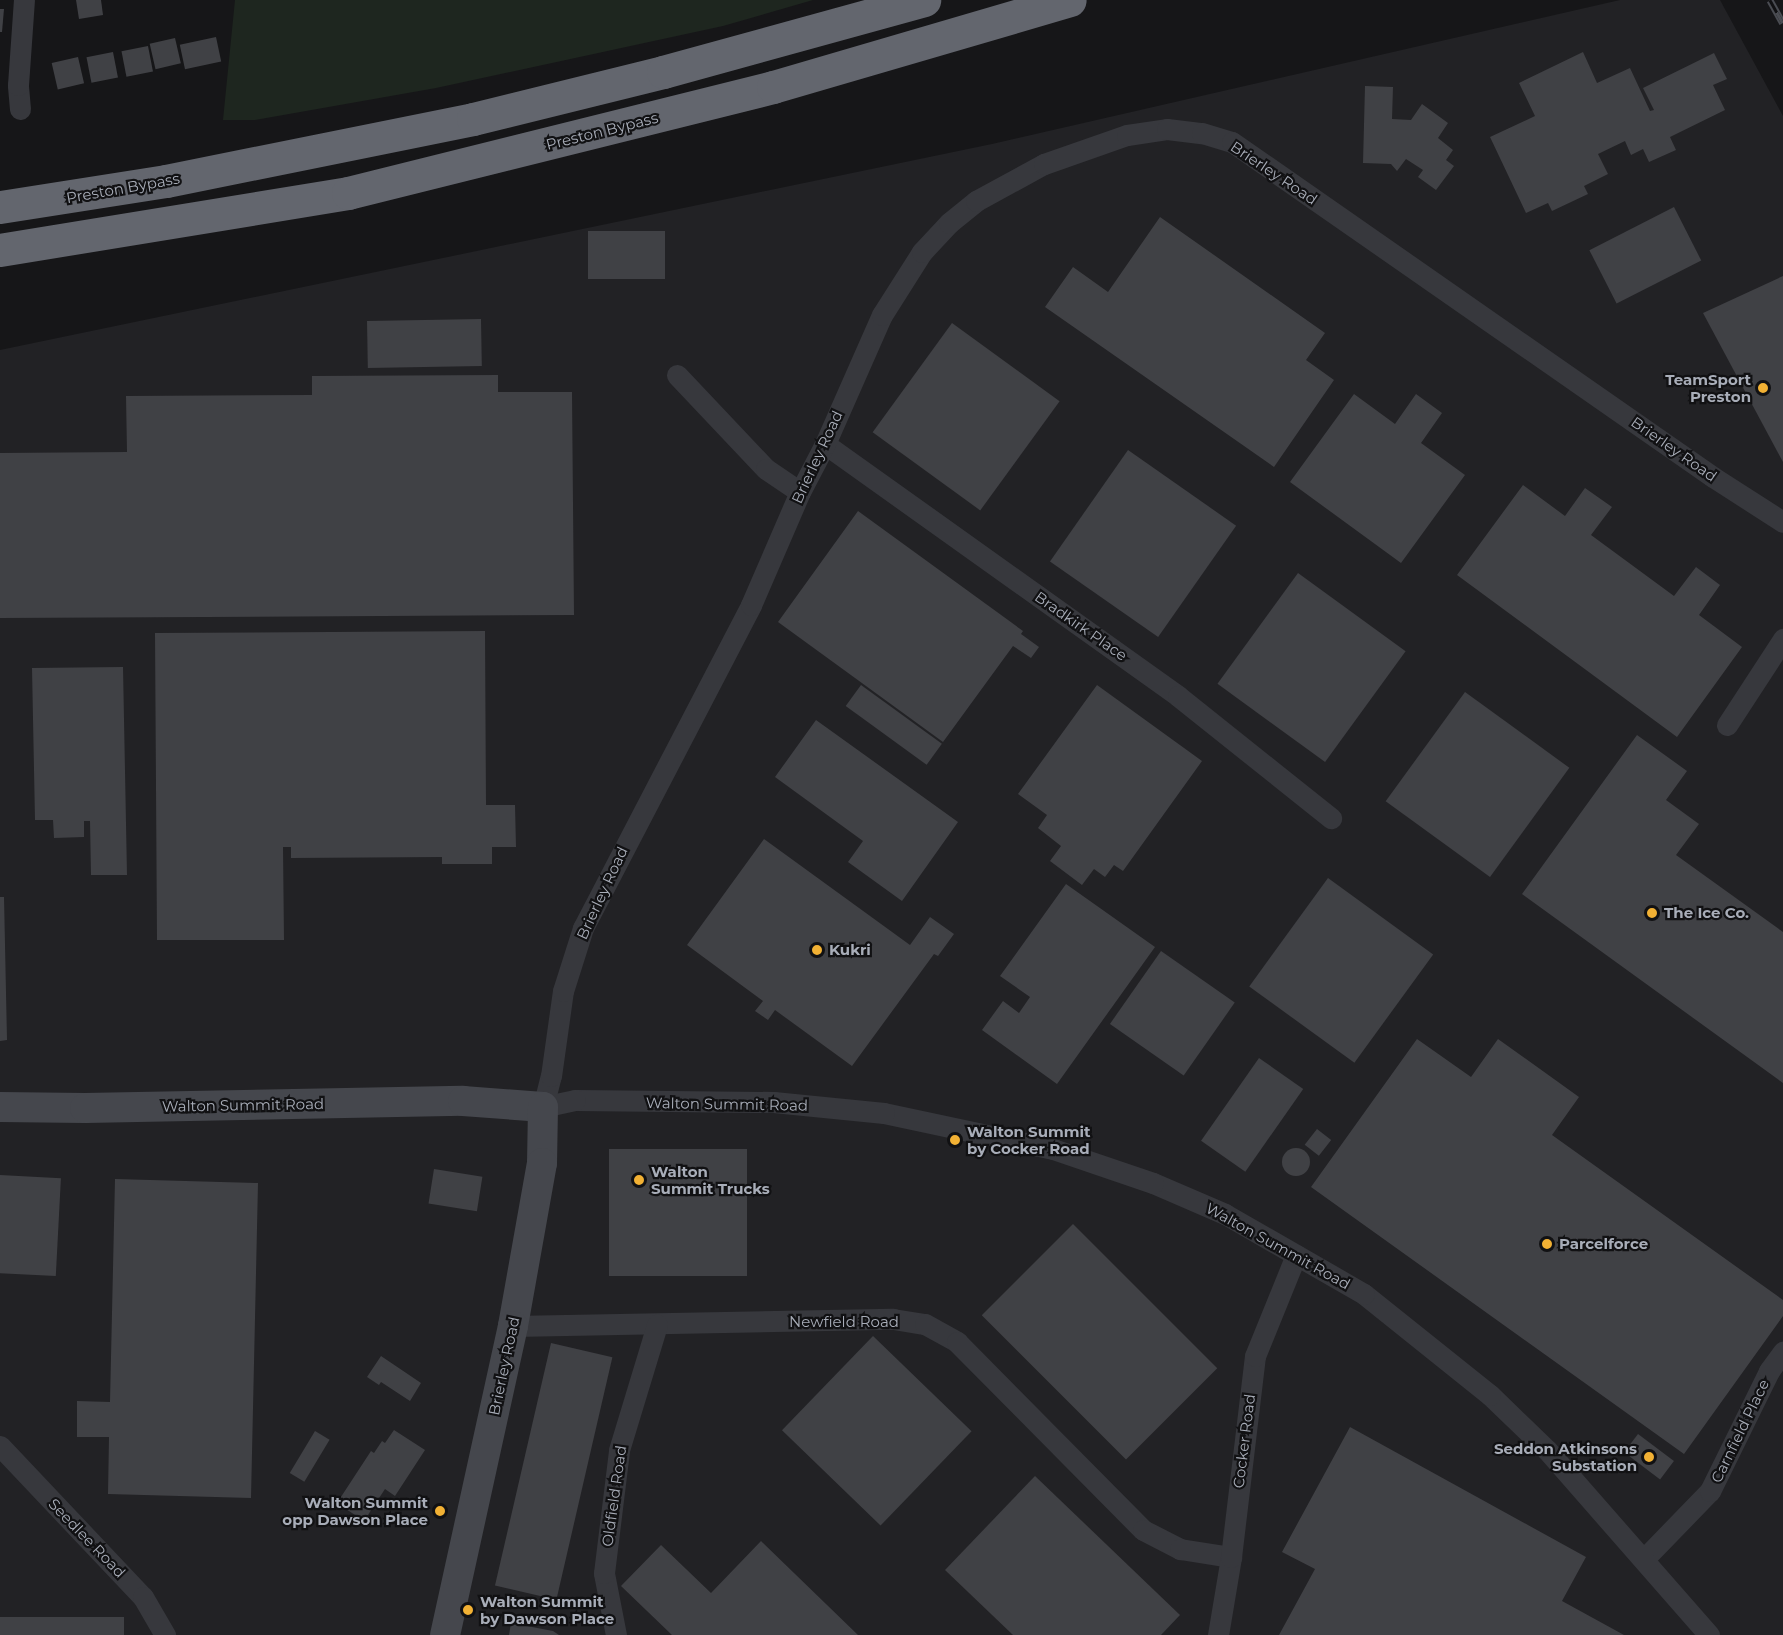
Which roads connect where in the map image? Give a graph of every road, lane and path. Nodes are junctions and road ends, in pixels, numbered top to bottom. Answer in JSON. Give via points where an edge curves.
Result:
{"nodes":[{"id":1,"x":24,"y":0,"type":"edge"},
{"id":2,"x":924,"y":0,"type":"edge"},
{"id":3,"x":1070,"y":0,"type":"edge"},
{"id":4,"x":20,"y":109,"type":"dead end"},
{"id":5,"x":0,"y":197,"type":"edge"},
{"id":6,"x":57,"y":199,"type":"junction"},
{"id":7,"x":0,"y":207,"type":"edge"},
{"id":8,"x":126,"y":231,"type":"junction"},
{"id":9,"x":0,"y":250,"type":"edge"},
{"id":10,"x":0,"y":275,"type":"edge"},
{"id":11,"x":677,"y":375,"type":"dead end"},
{"id":12,"x":825,"y":444,"type":"junction"},
{"id":13,"x":800,"y":492,"type":"junction"},
{"id":14,"x":1783,"y":522,"type":"edge"},
{"id":15,"x":1783,"y":639,"type":"edge"},
{"id":16,"x":1727,"y":725,"type":"dead end"},
{"id":17,"x":1331,"y":818,"type":"dead end"},
{"id":18,"x":0,"y":1107,"type":"edge"},
{"id":19,"x":543,"y":1107,"type":"junction"},
{"id":20,"x":1296,"y":1255,"type":"junction"},
{"id":21,"x":657,"y":1325,"type":"junction"},
{"id":22,"x":513,"y":1326,"type":"junction"},
{"id":23,"x":1783,"y":1352,"type":"edge"},
{"id":24,"x":0,"y":1446,"type":"edge"},
{"id":25,"x":1231,"y":1557,"type":"junction"},
{"id":26,"x":1644,"y":1559,"type":"junction"},
{"id":27,"x":165,"y":1635,"type":"edge"},
{"id":28,"x":445,"y":1635,"type":"edge"},
{"id":29,"x":616,"y":1635,"type":"edge"},
{"id":30,"x":1218,"y":1635,"type":"edge"},
{"id":31,"x":1709,"y":1635,"type":"edge"}],
"edges":[{"from":1,"to":4,"type":"street"},
{"from":2,"to":6,"type":"highway","name":"Preston Bypass","via":[[663,72],[473,119]]},
{"from":3,"to":8,"type":"highway","name":"Preston Bypass","via":[[773,87],[547,145],[348,193]]},
{"from":5,"to":6,"type":"highway"},
{"from":6,"to":7,"type":"highway"},
{"from":8,"to":9,"type":"highway"},
{"from":8,"to":10,"type":"highway"},
{"from":11,"to":13,"type":"street","via":[[766,469]]},
{"from":12,"to":13,"type":"street","name":"Brierley Road"},
{"from":12,"to":14,"type":"street","name":"Brierley Road","via":[[882,315],[922,252],[949,223],[976,201],[1044,164],[1127,135],[1167,129],[1232,142]]},
{"from":12,"to":17,"type":"street","name":"Bradkirk Place","via":[[1178,696]]},
{"from":13,"to":19,"type":"street","name":"Brierley Road","via":[[751,605],[583,928],[563,992]]},
{"from":15,"to":16,"type":"street"},
{"from":18,"to":19,"type":"street","name":"Walton Summit Road","via":[[463,1101]]},
{"from":19,"to":20,"type":"street","name":"Walton Summit Road","via":[[575,1100],[774,1102],[884,1113],[967,1129],[1053,1149],[1152,1183],[1225,1214]]},
{"from":19,"to":22,"type":"street","name":"Brierley Road","via":[[542,1162]]},
{"from":20,"to":25,"type":"street","name":"Cocker Road","via":[[1255,1356]]},
{"from":20,"to":26,"type":"street","name":"Walton Summit Road","via":[[1364,1294],[1490,1395],[1547,1449]]},
{"from":21,"to":22,"type":"street","name":"Newfield Road"},
{"from":21,"to":25,"type":"street","name":"Newfield Road","via":[[893,1319],[925,1324],[957,1342],[1143,1530],[1180,1549]]},
{"from":21,"to":29,"type":"street","name":"Oldfield Road","via":[[619,1449],[604,1573]]},
{"from":22,"to":28,"type":"street","name":"Brierley Road"},
{"from":23,"to":26,"type":"street","name":"Carnfield Place","via":[[1769,1371],[1710,1491]]},
{"from":24,"to":27,"type":"street","name":"Seedlee Road","via":[[143,1597]]},
{"from":25,"to":30,"type":"street","name":"Cocker Road"},
{"from":26,"to":31,"type":"street","name":"Walton Summit Road"}]}
